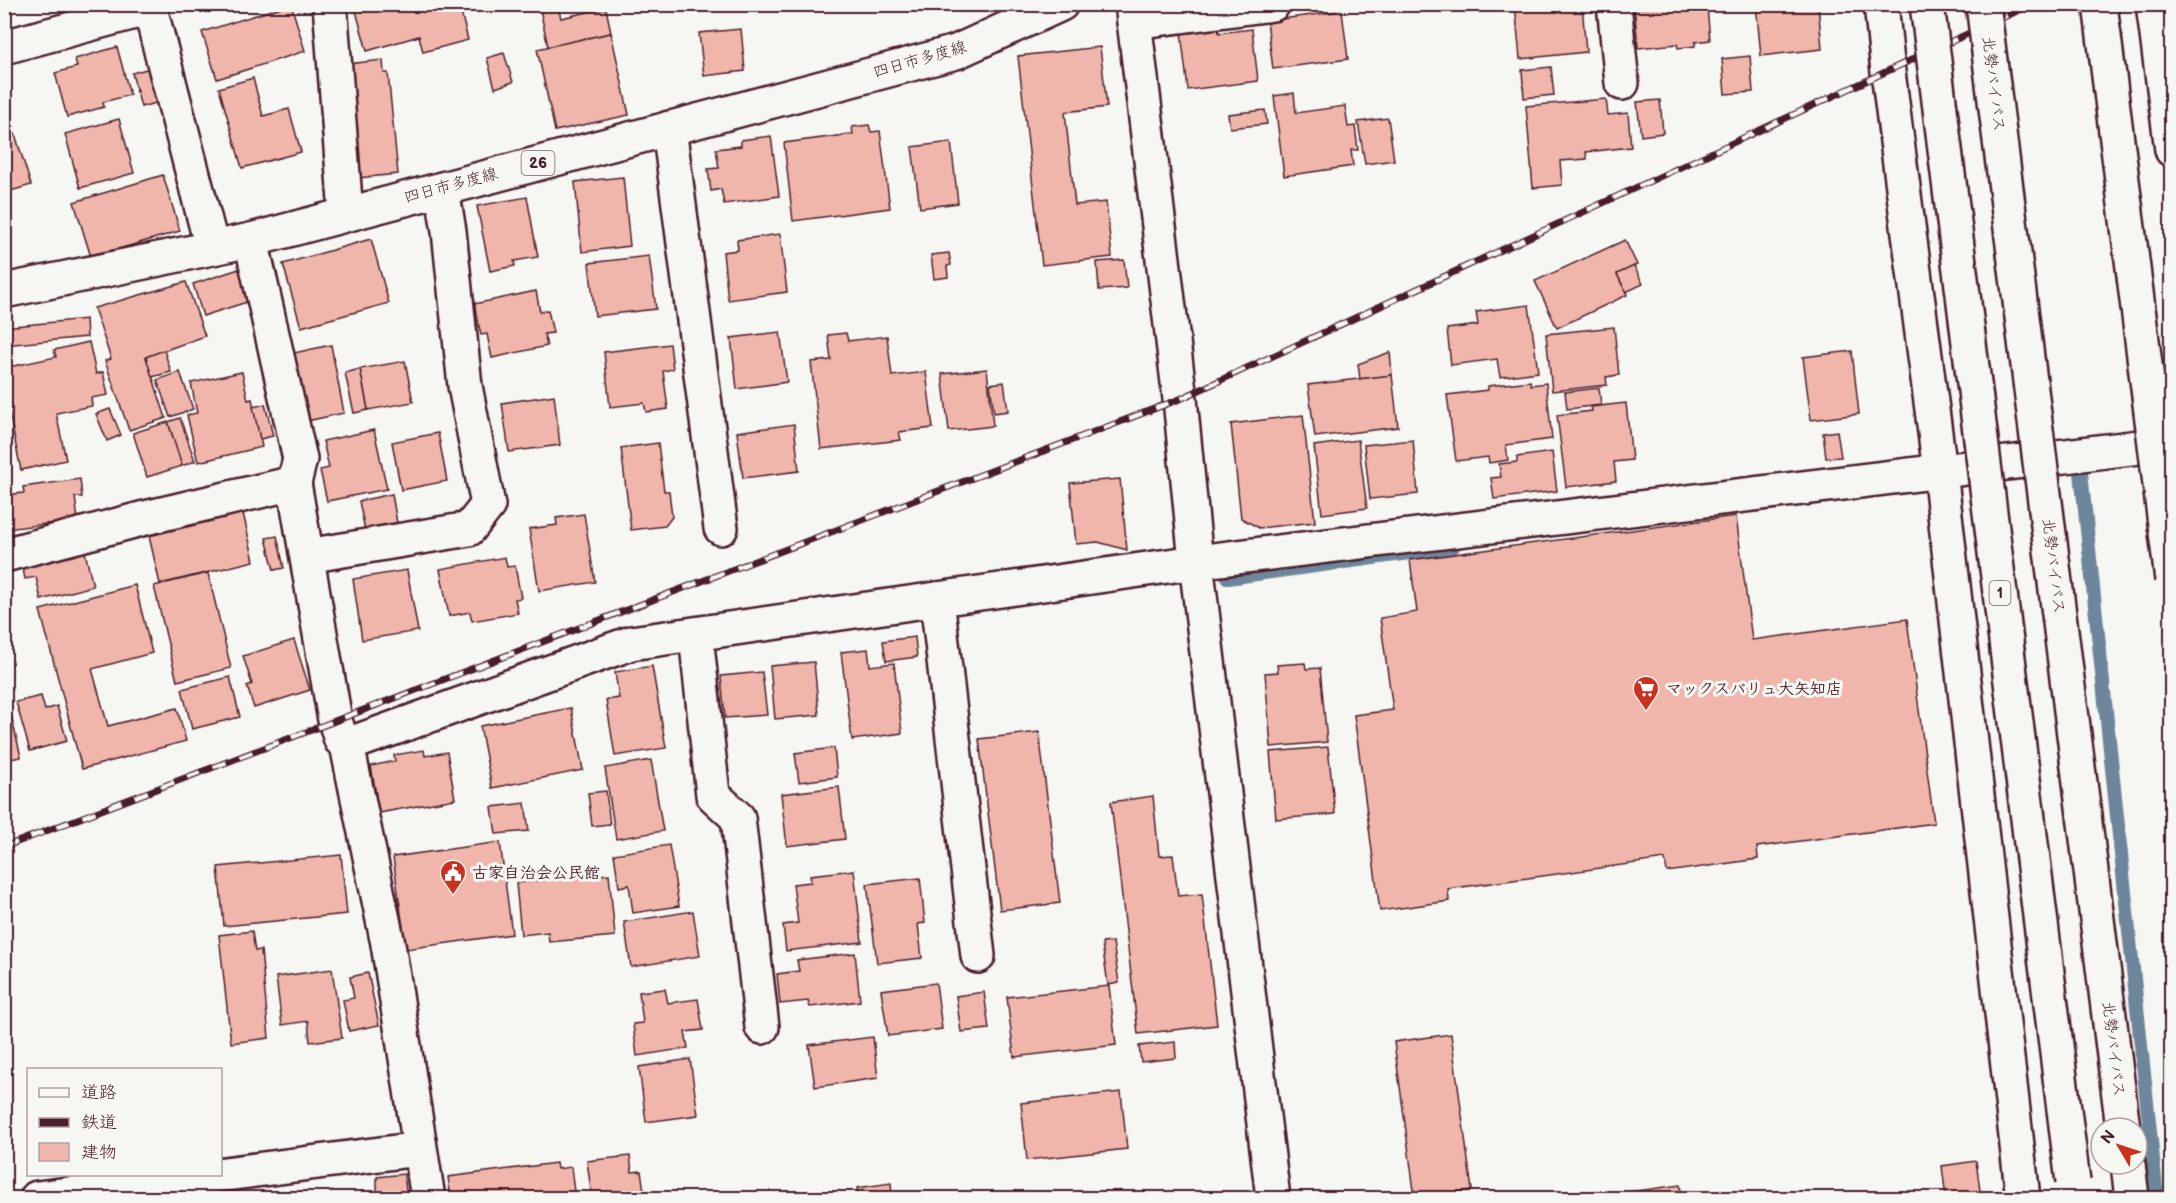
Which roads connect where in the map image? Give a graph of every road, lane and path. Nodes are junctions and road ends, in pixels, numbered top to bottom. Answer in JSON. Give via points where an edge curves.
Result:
{"nodes":[{"id":1,"x":330,"y":4,"type":"edge"},
{"id":2,"x":1062,"y":4,"type":"edge"},
{"id":3,"x":1273,"y":4,"type":"edge"},
{"id":4,"x":1614,"y":4,"type":"edge"},
{"id":5,"x":1881,"y":4,"type":"edge"},
{"id":6,"x":1927,"y":4,"type":"edge"},
{"id":7,"x":1983,"y":4,"type":"edge"},
{"id":8,"x":2100,"y":4,"type":"edge"},
{"id":9,"x":2153,"y":4,"type":"edge"},
{"id":10,"x":150,"y":6,"type":"edge"},
{"id":11,"x":1133,"y":13,"type":"edge"},
{"id":12,"x":4,"y":47,"type":"edge"},
{"id":13,"x":1622,"y":83,"type":"dead end"},
{"id":14,"x":669,"y":128,"type":"junction"},
{"id":15,"x":2172,"y":150,"type":"edge"},
{"id":16,"x":442,"y":189,"type":"junction"},
{"id":17,"x":346,"y":214,"type":"junction"},
{"id":18,"x":251,"y":240,"type":"junction"},
{"id":19,"x":212,"y":248,"type":"junction"},
{"id":20,"x":4,"y":291,"type":"edge"},
{"id":21,"x":2172,"y":443,"type":"edge"},
{"id":22,"x":1940,"y":471,"type":"junction"},
{"id":23,"x":294,"y":483,"type":"junction"},
{"id":24,"x":721,"y":528,"type":"dead end"},
{"id":25,"x":4,"y":555,"type":"edge"},
{"id":26,"x":307,"y":556,"type":"junction"},
{"id":27,"x":1196,"y":562,"type":"junction"},
{"id":28,"x":2172,"y":580,"type":"edge"},
{"id":29,"x":937,"y":599,"type":"junction"},
{"id":30,"x":696,"y":634,"type":"junction"},
{"id":31,"x":347,"y":745,"type":"junction"},
{"id":32,"x":978,"y":956,"type":"dead end"},
{"id":33,"x":762,"y":1027,"type":"dead end"},
{"id":34,"x":2122,"y":1116,"type":"edge"},
{"id":35,"x":419,"y":1149,"type":"junction"},
{"id":36,"x":222,"y":1174,"type":"edge"},
{"id":37,"x":209,"y":1176,"type":"edge"},
{"id":38,"x":2129,"y":1176,"type":"edge"},
{"id":39,"x":2074,"y":1190,"type":"edge"},
{"id":40,"x":37,"y":1198,"type":"edge"},
{"id":41,"x":428,"y":1198,"type":"edge"},
{"id":42,"x":1273,"y":1198,"type":"edge"},
{"id":43,"x":2023,"y":1198,"type":"edge"},
{"id":44,"x":2132,"y":1198,"type":"edge"}],
"edges":[{"from":1,"to":17,"type":"main road"},
{"from":2,"to":14,"type":"main road","name":"四日市多度線","number":"26","via":[[957,52]]},
{"from":3,"to":11,"type":"main road"},
{"from":4,"to":13,"type":"main road"},
{"from":5,"to":22,"type":"main road"},
{"from":6,"to":39,"type":"main road","number":"1","bridge":true},
{"from":7,"to":34,"type":"main road","name":"北勢バイパス","bridge":true},
{"from":8,"to":28,"type":"main road","bridge":true},
{"from":9,"to":15,"type":"main road"},
{"from":10,"to":12,"type":"main road"},
{"from":10,"to":19,"type":"main road"},
{"from":11,"to":27,"type":"main road"},
{"from":14,"to":16,"type":"main road","name":"四日市多度線","number":"26"},
{"from":14,"to":24,"type":"main road"},
{"from":16,"to":17,"type":"main road","name":"四日市多度線","number":"26"},
{"from":16,"to":26,"type":"main road","via":[[465,386],[488,505],[469,529]]},
{"from":17,"to":18,"type":"main road","name":"四日市多度線","number":"26"},
{"from":18,"to":19,"type":"main road","name":"四日市多度線","number":"26"},
{"from":18,"to":23,"type":"main road","via":[[300,459]]},
{"from":19,"to":20,"type":"main road","name":"四日市多度線","number":"26"},
{"from":21,"to":22,"type":"main road"},
{"from":22,"to":27,"type":"main road"},
{"from":22,"to":43,"type":"main road"},
{"from":23,"to":25,"type":"main road"},
{"from":23,"to":26,"type":"main road"},
{"from":26,"to":31,"type":"main road","via":[[335,720],[341,740]]},
{"from":27,"to":29,"type":"main road"},
{"from":27,"to":42,"type":"main road"},
{"from":29,"to":30,"type":"main road"},
{"from":29,"to":32,"type":"main road"},
{"from":30,"to":31,"type":"main road","via":[[631,643]]},
{"from":30,"to":33,"type":"main road","via":[[713,795],[738,818]]},
{"from":31,"to":35,"type":"main road","via":[[388,944]]},
{"from":35,"to":36,"type":"main road"},
{"from":35,"to":41,"type":"main road"},
{"from":37,"to":40,"type":"main road"},
{"from":38,"to":44,"type":"main road"}]}
